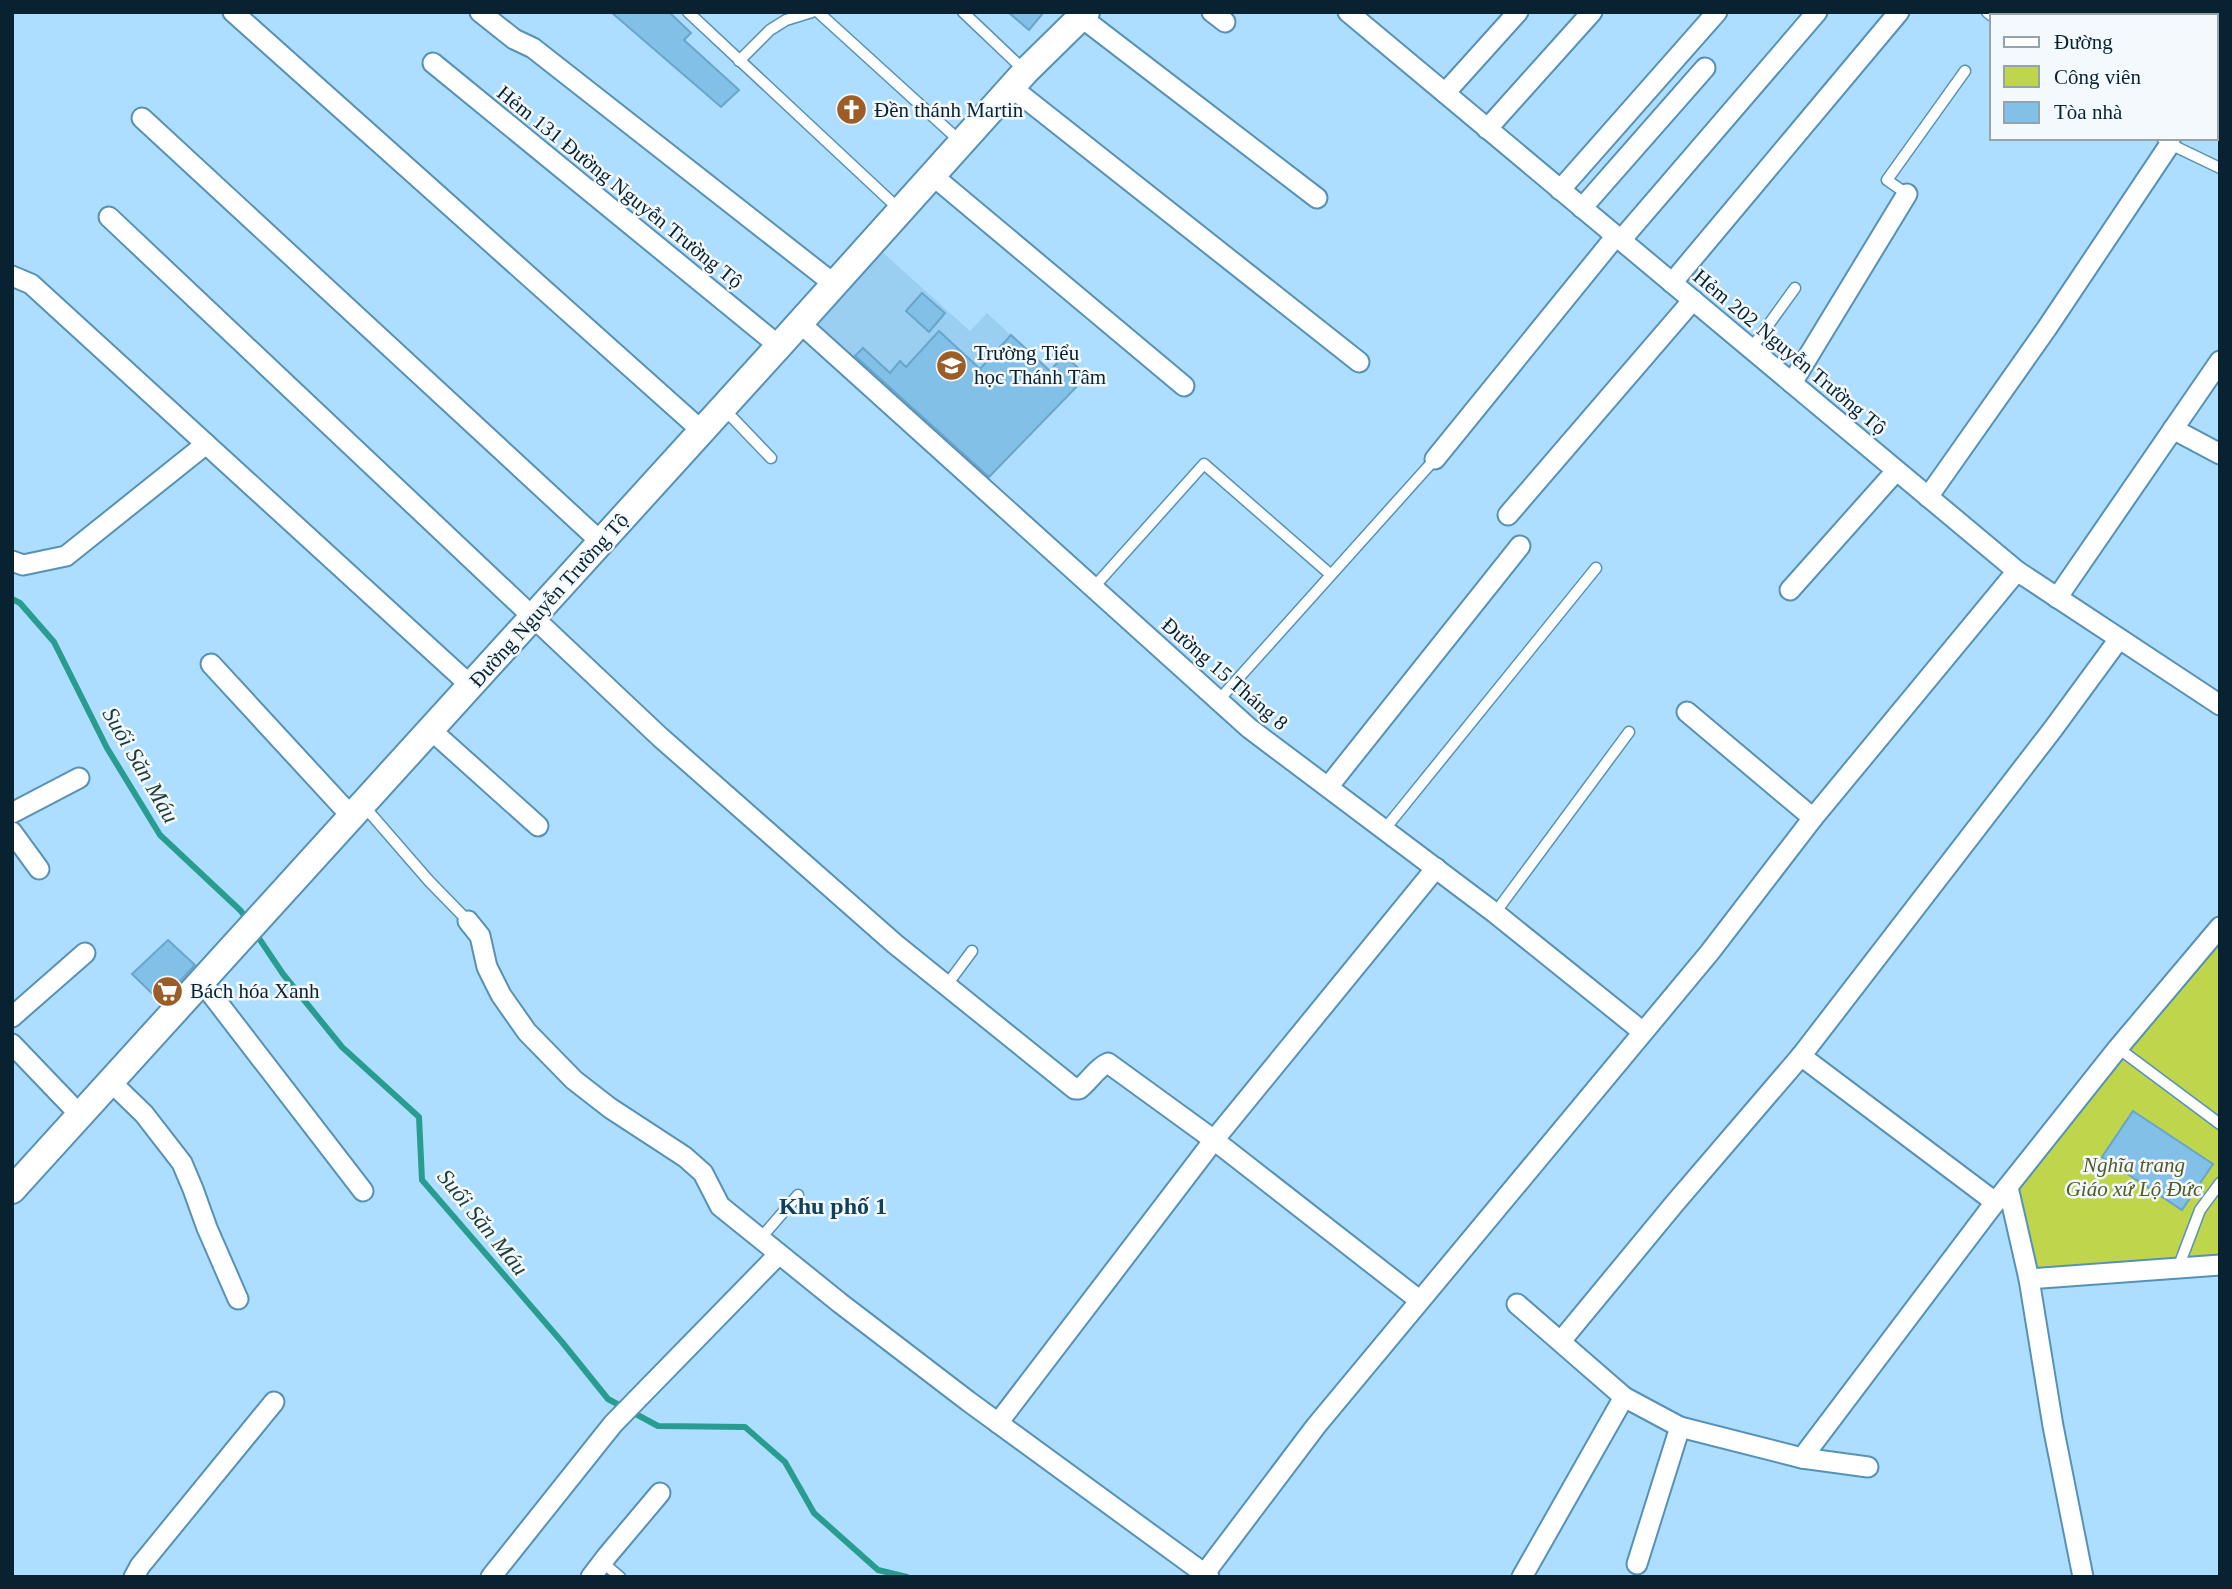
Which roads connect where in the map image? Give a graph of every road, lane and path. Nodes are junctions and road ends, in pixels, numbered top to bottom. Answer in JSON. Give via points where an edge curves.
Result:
{"nodes":[{"id":1,"x":233,"y":12,"type":"edge"},
{"id":2,"x":480,"y":12,"type":"edge"},
{"id":3,"x":688,"y":12,"type":"edge"},
{"id":4,"x":812,"y":12,"type":"edge"},
{"id":5,"x":818,"y":12,"type":"edge"},
{"id":6,"x":963,"y":12,"type":"edge"},
{"id":7,"x":1348,"y":12,"type":"edge"},
{"id":8,"x":1518,"y":12,"type":"edge"},
{"id":9,"x":1591,"y":12,"type":"edge"},
{"id":10,"x":1717,"y":12,"type":"edge"},
{"id":11,"x":1817,"y":12,"type":"edge"},
{"id":12,"x":1899,"y":12,"type":"edge"},
{"id":13,"x":1084,"y":15,"type":"edge"},
{"id":14,"x":739,"y":61,"type":"junction"},
{"id":15,"x":433,"y":63,"type":"dead end"},
{"id":16,"x":1705,"y":68,"type":"dead end"},
{"id":17,"x":1965,"y":71,"type":"dead end"},
{"id":18,"x":1018,"y":79,"type":"junction"},
{"id":19,"x":1445,"y":93,"type":"junction"},
{"id":20,"x":142,"y":118,"type":"dead end"},
{"id":21,"x":1487,"y":129,"type":"junction"},
{"id":22,"x":2166,"y":141,"type":"edge"},
{"id":23,"x":962,"y":142,"type":"junction"},
{"id":24,"x":2220,"y":168,"type":"edge"},
{"id":25,"x":932,"y":175,"type":"junction"},
{"id":26,"x":1560,"y":190,"type":"junction"},
{"id":27,"x":1907,"y":194,"type":"joint"},
{"id":28,"x":1317,"y":198,"type":"dead end"},
{"id":29,"x":1582,"y":208,"type":"junction"},
{"id":30,"x":901,"y":211,"type":"junction"},
{"id":31,"x":109,"y":217,"type":"dead end"},
{"id":32,"x":1618,"y":238,"type":"junction"},
{"id":33,"x":12,"y":276,"type":"edge"},
{"id":34,"x":1672,"y":283,"type":"junction"},
{"id":35,"x":834,"y":285,"type":"junction"},
{"id":36,"x":1795,"y":288,"type":"dead end"},
{"id":37,"x":1692,"y":300,"type":"junction"},
{"id":38,"x":800,"y":323,"type":"junction"},
{"id":39,"x":779,"y":346,"type":"junction"},
{"id":40,"x":1751,"y":349,"type":"junction"},
{"id":41,"x":2220,"y":360,"type":"edge"},
{"id":42,"x":1359,"y":362,"type":"dead end"},
{"id":43,"x":1792,"y":383,"type":"junction"},
{"id":44,"x":1184,"y":386,"type":"dead end"},
{"id":45,"x":722,"y":407,"type":"junction"},
{"id":46,"x":2173,"y":429,"type":"junction"},
{"id":47,"x":702,"y":431,"type":"junction"},
{"id":48,"x":206,"y":444,"type":"junction"},
{"id":49,"x":2220,"y":454,"type":"edge"},
{"id":50,"x":771,"y":458,"type":"dead end"},
{"id":51,"x":1435,"y":459,"type":"joint"},
{"id":52,"x":1896,"y":471,"type":"junction"},
{"id":53,"x":1928,"y":497,"type":"junction"},
{"id":54,"x":1508,"y":515,"type":"dead end"},
{"id":55,"x":601,"y":542,"type":"junction"},
{"id":56,"x":1520,"y":546,"type":"dead end"},
{"id":57,"x":12,"y":561,"type":"edge"},
{"id":58,"x":1596,"y":568,"type":"dead end"},
{"id":59,"x":2017,"y":571,"type":"junction"},
{"id":60,"x":1330,"y":574,"type":"junction"},
{"id":61,"x":1094,"y":587,"type":"junction"},
{"id":62,"x":1790,"y":590,"type":"dead end"},
{"id":63,"x":2057,"y":598,"type":"junction"},
{"id":64,"x":533,"y":618,"type":"junction"},
{"id":65,"x":2119,"y":639,"type":"junction"},
{"id":66,"x":211,"y":664,"type":"dead end"},
{"id":67,"x":471,"y":686,"type":"junction"},
{"id":68,"x":1218,"y":702,"type":"junction"},
{"id":69,"x":2220,"y":705,"type":"edge"},
{"id":70,"x":1687,"y":712,"type":"dead end"},
{"id":71,"x":430,"y":730,"type":"junction"},
{"id":72,"x":1629,"y":732,"type":"dead end"},
{"id":73,"x":79,"y":778,"type":"dead end"},
{"id":74,"x":1328,"y":788,"type":"junction"},
{"id":75,"x":357,"y":811,"type":"junction"},
{"id":76,"x":12,"y":813,"type":"edge"},
{"id":77,"x":1813,"y":818,"type":"junction"},
{"id":78,"x":538,"y":826,"type":"dead end"},
{"id":79,"x":1384,"y":830,"type":"junction"},
{"id":80,"x":12,"y":832,"type":"edge"},
{"id":81,"x":1436,"y":868,"type":"junction"},
{"id":82,"x":39,"y":869,"type":"dead end"},
{"id":83,"x":1494,"y":913,"type":"junction"},
{"id":84,"x":468,"y":921,"type":"joint"},
{"id":85,"x":2220,"y":927,"type":"edge"},
{"id":86,"x":972,"y":951,"type":"dead end"},
{"id":87,"x":85,"y":953,"type":"dead end"},
{"id":88,"x":202,"y":982,"type":"junction"},
{"id":89,"x":946,"y":986,"type":"junction"},
{"id":90,"x":12,"y":1017,"type":"edge"},
{"id":91,"x":1643,"y":1031,"type":"junction"},
{"id":92,"x":12,"y":1044,"type":"edge"},
{"id":93,"x":2118,"y":1048,"type":"junction"},
{"id":94,"x":1801,"y":1056,"type":"junction"},
{"id":95,"x":110,"y":1082,"type":"junction"},
{"id":96,"x":80,"y":1115,"type":"junction"},
{"id":97,"x":2220,"y":1124,"type":"edge"},
{"id":98,"x":1214,"y":1140,"type":"junction"},
{"id":99,"x":2220,"y":1183,"type":"edge"},
{"id":100,"x":12,"y":1190,"type":"edge"},
{"id":101,"x":363,"y":1191,"type":"dead end"},
{"id":102,"x":798,"y":1195,"type":"dead end"},
{"id":103,"x":2001,"y":1195,"type":"junction"},
{"id":104,"x":760,"y":1239,"type":"junction"},
{"id":105,"x":779,"y":1254,"type":"junction"},
{"id":106,"x":2220,"y":1265,"type":"edge"},
{"id":107,"x":2178,"y":1268,"type":"junction"},
{"id":108,"x":2029,"y":1279,"type":"junction"},
{"id":109,"x":238,"y":1299,"type":"dead end"},
{"id":110,"x":1419,"y":1300,"type":"junction"},
{"id":111,"x":1517,"y":1304,"type":"dead end"},
{"id":112,"x":1561,"y":1341,"type":"junction"},
{"id":113,"x":1624,"y":1397,"type":"junction"},
{"id":114,"x":274,"y":1402,"type":"dead end"},
{"id":115,"x":998,"y":1423,"type":"junction"},
{"id":116,"x":1680,"y":1427,"type":"junction"},
{"id":117,"x":1802,"y":1458,"type":"junction"},
{"id":118,"x":1867,"y":1466,"type":"dead end"},
{"id":119,"x":660,"y":1493,"type":"dead end"},
{"id":120,"x":1637,"y":1564,"type":"dead end"},
{"id":121,"x":596,"y":1570,"type":"edge"},
{"id":122,"x":1205,"y":1576,"type":"edge"},
{"id":123,"x":134,"y":1577,"type":"edge"},
{"id":124,"x":491,"y":1577,"type":"edge"},
{"id":125,"x":621,"y":1577,"type":"edge"},
{"id":126,"x":1522,"y":1577,"type":"edge"},
{"id":127,"x":2083,"y":1577,"type":"edge"}],
"edges":[{"from":1,"to":47,"type":"street"},
{"from":2,"to":35,"type":"street","via":[[533,48]]},
{"from":3,"to":14,"type":"lane"},
{"from":4,"to":14,"type":"lane","via":[[770,30]]},
{"from":5,"to":23,"type":"lane"},
{"from":6,"to":18,"type":"lane"},
{"from":7,"to":19,"type":"street","name":"Hẻm 202 Nguyễn Trường Tộ"},
{"from":8,"to":19,"type":"street"},
{"from":9,"to":21,"type":"street"},
{"from":10,"to":26,"type":"street"},
{"from":11,"to":32,"type":"street"},
{"from":12,"to":34,"type":"street"},
{"from":13,"to":18,"type":"main road","name":"Đường Nguyễn Trường Tộ"},
{"from":13,"to":28,"type":"street"},
{"from":14,"to":30,"type":"lane"},
{"from":15,"to":39,"type":"street","name":"Hẻm 131 Đường Nguyễn Trường Tộ"},
{"from":16,"to":29,"type":"street"},
{"from":17,"to":27,"type":"lane","via":[[1886,180]]},
{"from":18,"to":23,"type":"main road","name":"Đường Nguyễn Trường Tộ"},
{"from":18,"to":42,"type":"street"},
{"from":19,"to":21,"type":"street","name":"Hẻm 202 Nguyễn Trường Tộ"},
{"from":20,"to":55,"type":"street"},
{"from":21,"to":26,"type":"street","name":"Hẻm 202 Nguyễn Trường Tộ"},
{"from":22,"to":24,"type":"lane"},
{"from":22,"to":53,"type":"street","via":[[2047,328]]},
{"from":23,"to":25,"type":"main road","name":"Đường Nguyễn Trường Tộ"},
{"from":25,"to":30,"type":"main road","name":"Đường Nguyễn Trường Tộ"},
{"from":25,"to":44,"type":"street"},
{"from":26,"to":29,"type":"street","name":"Hẻm 202 Nguyễn Trường Tộ"},
{"from":27,"to":43,"type":"street"},
{"from":29,"to":32,"type":"street","name":"Hẻm 202 Nguyễn Trường Tộ"},
{"from":30,"to":35,"type":"main road","name":"Đường Nguyễn Trường Tộ"},
{"from":31,"to":64,"type":"street"},
{"from":32,"to":34,"type":"street","name":"Hẻm 202 Nguyễn Trường Tộ"},
{"from":32,"to":51,"type":"street"},
{"from":33,"to":48,"type":"street","via":[[31,284]]},
{"from":34,"to":37,"type":"street","name":"Hẻm 202 Nguyễn Trường Tộ"},
{"from":35,"to":38,"type":"main road","name":"Đường Nguyễn Trường Tộ"},
{"from":36,"to":40,"type":"lane"},
{"from":37,"to":40,"type":"street","name":"Hẻm 202 Nguyễn Trường Tộ"},
{"from":37,"to":54,"type":"street"},
{"from":38,"to":39,"type":"main road","name":"Đường Nguyễn Trường Tộ"},
{"from":38,"to":61,"type":"street","name":"Đường 15 Tháng 8"},
{"from":39,"to":45,"type":"main road","name":"Đường Nguyễn Trường Tộ"},
{"from":40,"to":43,"type":"street","name":"Hẻm 202 Nguyễn Trường Tộ"},
{"from":41,"to":46,"type":"street"},
{"from":43,"to":52,"type":"street","name":"Hẻm 202 Nguyễn Trường Tộ"},
{"from":45,"to":47,"type":"main road","name":"Đường Nguyễn Trường Tộ"},
{"from":45,"to":50,"type":"lane"},
{"from":46,"to":49,"type":"street"},
{"from":46,"to":63,"type":"street"},
{"from":47,"to":55,"type":"main road","name":"Đường Nguyễn Trường Tộ"},
{"from":48,"to":57,"type":"street","via":[[66,556],[23,565]]},
{"from":48,"to":67,"type":"street"},
{"from":51,"to":60,"type":"lane"},
{"from":52,"to":53,"type":"street","name":"Hẻm 202 Nguyễn Trường Tộ"},
{"from":52,"to":62,"type":"street"},
{"from":53,"to":59,"type":"street","name":"Hẻm 202 Nguyễn Trường Tộ"},
{"from":55,"to":64,"type":"main road","name":"Đường Nguyễn Trường Tộ"},
{"from":56,"to":74,"type":"street"},
{"from":58,"to":79,"type":"lane"},
{"from":59,"to":63,"type":"street","name":"Hẻm 202 Nguyễn Trường Tộ"},
{"from":59,"to":77,"type":"street"},
{"from":60,"to":61,"type":"lane","via":[[1204,464]]},
{"from":60,"to":68,"type":"lane"},
{"from":61,"to":68,"type":"street","name":"Đường 15 Tháng 8"},
{"from":63,"to":65,"type":"street","name":"Hẻm 202 Nguyễn Trường Tộ"},
{"from":64,"to":67,"type":"main road","name":"Đường Nguyễn Trường Tộ"},
{"from":64,"to":89,"type":"street","via":[[660,737]]},
{"from":65,"to":69,"type":"street","name":"Hẻm 202 Nguyễn Trường Tộ"},
{"from":65,"to":94,"type":"street"},
{"from":66,"to":75,"type":"street"},
{"from":67,"to":71,"type":"main road","name":"Đường Nguyễn Trường Tộ"},
{"from":68,"to":74,"type":"street","name":"Đường 15 Tháng 8"},
{"from":70,"to":77,"type":"street"},
{"from":71,"to":75,"type":"main road","name":"Đường Nguyễn Trường Tộ"},
{"from":71,"to":78,"type":"street"},
{"from":72,"to":83,"type":"lane"},
{"from":73,"to":76,"type":"street"},
{"from":74,"to":79,"type":"street","name":"Đường 15 Tháng 8"},
{"from":75,"to":84,"type":"lane"},
{"from":75,"to":88,"type":"main road","name":"Đường Nguyễn Trường Tộ"},
{"from":77,"to":91,"type":"street"},
{"from":79,"to":81,"type":"street","name":"Đường 15 Tháng 8"},
{"from":80,"to":82,"type":"street"},
{"from":81,"to":83,"type":"street","name":"Đường 15 Tháng 8"},
{"from":81,"to":98,"type":"street"},
{"from":83,"to":91,"type":"street","name":"Đường 15 Tháng 8"},
{"from":84,"to":104,"type":"street","via":[[480,936],[500,995],[548,1056],[610,1108],[685,1157],[703,1173],[720,1206]]},
{"from":85,"to":93,"type":"street"},
{"from":86,"to":89,"type":"lane"},
{"from":87,"to":90,"type":"street"},
{"from":88,"to":95,"type":"main road","name":"Đường Nguyễn Trường Tộ"},
{"from":88,"to":101,"type":"street"},
{"from":89,"to":98,"type":"street","via":[[1074,1089],[1079,1090],[1108,1063]]},
{"from":91,"to":110,"type":"street"},
{"from":92,"to":96,"type":"street"},
{"from":93,"to":97,"type":"lane"},
{"from":93,"to":103,"type":"street"},
{"from":94,"to":103,"type":"street"},
{"from":94,"to":112,"type":"street"},
{"from":95,"to":96,"type":"main road","name":"Đường Nguyễn Trường Tộ"},
{"from":95,"to":109,"type":"street","via":[[144,1114],[182,1163]]},
{"from":96,"to":100,"type":"main road","name":"Đường Nguyễn Trường Tộ"},
{"from":98,"to":110,"type":"street"},
{"from":98,"to":115,"type":"street"},
{"from":99,"to":107,"type":"lane","via":[[2200,1210]]},
{"from":102,"to":104,"type":"lane"},
{"from":103,"to":108,"type":"street"},
{"from":103,"to":117,"type":"street"},
{"from":104,"to":105,"type":"street"},
{"from":105,"to":115,"type":"street"},
{"from":105,"to":124,"type":"street","via":[[613,1424]]},
{"from":106,"to":107,"type":"street"},
{"from":107,"to":108,"type":"street"},
{"from":108,"to":127,"type":"street"},
{"from":110,"to":122,"type":"street","via":[[1316,1426]]},
{"from":111,"to":112,"type":"street"},
{"from":112,"to":113,"type":"street"},
{"from":113,"to":116,"type":"street"},
{"from":113,"to":126,"type":"street"},
{"from":114,"to":123,"type":"street"},
{"from":115,"to":122,"type":"street"},
{"from":116,"to":117,"type":"street"},
{"from":116,"to":120,"type":"street"},
{"from":117,"to":118,"type":"street"},
{"from":119,"to":121,"type":"street"},
{"from":121,"to":125,"type":"lane"}]}
